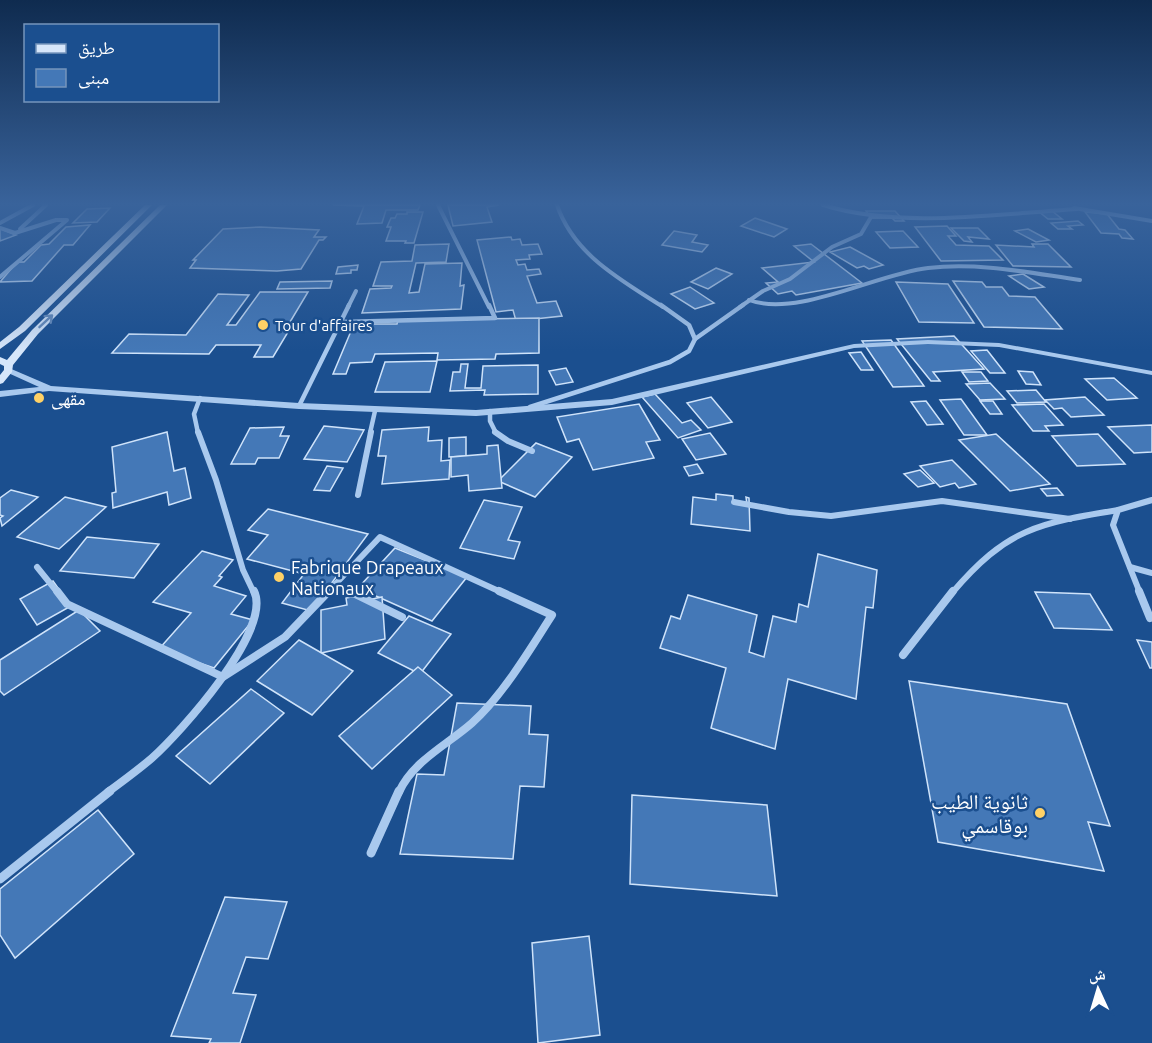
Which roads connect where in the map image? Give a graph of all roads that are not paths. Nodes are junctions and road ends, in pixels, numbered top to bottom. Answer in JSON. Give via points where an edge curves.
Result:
{"nodes":[{"id":1,"x":27,"y":254,"type":"edge"},
{"id":2,"x":100,"y":254,"type":"edge"},
{"id":3,"x":115,"y":254,"type":"edge"},
{"id":4,"x":462,"y":254,"type":"edge"},
{"id":5,"x":586,"y":254,"type":"edge"},
{"id":6,"x":825,"y":254,"type":"edge"},
{"id":7,"x":0,"y":277,"type":"edge"},
{"id":8,"x":1080,"y":280,"type":"dead end"},
{"id":9,"x":356,"y":291,"type":"dead end"},
{"id":10,"x":749,"y":300,"type":"junction"},
{"id":11,"x":341,"y":322,"type":"junction"},
{"id":12,"x":695,"y":339,"type":"junction"},
{"id":13,"x":0,"y":346,"type":"edge"},
{"id":14,"x":6,"y":365,"type":"edge"},
{"id":15,"x":1152,"y":373,"type":"edge"},
{"id":16,"x":0,"y":381,"type":"edge"},
{"id":17,"x":49,"y":388,"type":"junction"},
{"id":18,"x":0,"y":394,"type":"edge"},
{"id":19,"x":200,"y":398,"type":"junction"},
{"id":20,"x":299,"y":406,"type":"junction"},
{"id":21,"x":526,"y":409,"type":"junction"},
{"id":22,"x":375,"y":411,"type":"junction"},
{"id":23,"x":490,"y":411,"type":"junction"},
{"id":24,"x":532,"y":451,"type":"dead end"},
{"id":25,"x":357,"y":495,"type":"dead end"},
{"id":26,"x":1152,"y":500,"type":"edge"},
{"id":27,"x":734,"y":502,"type":"dead end"},
{"id":28,"x":1118,"y":510,"type":"junction"},
{"id":29,"x":1070,"y":519,"type":"junction"},
{"id":30,"x":37,"y":567,"type":"dead end"},
{"id":31,"x":1130,"y":567,"type":"junction"},
{"id":32,"x":1152,"y":573,"type":"edge"},
{"id":33,"x":335,"y":584,"type":"junction"},
{"id":34,"x":402,"y":618,"type":"dead end"},
{"id":35,"x":1150,"y":618,"type":"dead end"},
{"id":36,"x":903,"y":655,"type":"dead end"},
{"id":37,"x":223,"y":677,"type":"junction"},
{"id":38,"x":371,"y":853,"type":"dead end"},
{"id":39,"x":0,"y":879,"type":"edge"}],
"edges":[{"from":1,"to":7,"type":"street"},
{"from":2,"to":13,"type":"main road"},
{"from":14,"to":3,"type":"main road","one_way":true},
{"from":4,"to":11,"type":"street","via":[[495,318]]},
{"from":5,"to":12,"type":"street","via":[[689,325]]},
{"from":6,"to":10,"type":"street","via":[[790,279]]},
{"from":8,"to":10,"type":"street","via":[[1006,270],[929,269],[907,271],[797,302],[766,306]]},
{"from":9,"to":11,"type":"street"},
{"from":10,"to":12,"type":"street"},
{"from":11,"to":20,"type":"street"},
{"from":12,"to":21,"type":"street","via":[[689,351],[670,362]]},
{"from":14,"to":16,"type":"main road"},
{"from":14,"to":17,"type":"street"},
{"from":15,"to":21,"type":"street","via":[[999,345],[928,342],[854,346],[612,402]]},
{"from":17,"to":18,"type":"street"},
{"from":17,"to":19,"type":"street"},
{"from":19,"to":20,"type":"street"},
{"from":19,"to":37,"type":"street","via":[[194,414],[198,434],[243,570],[256,596],[255,617]]},
{"from":20,"to":22,"type":"street"},
{"from":21,"to":23,"type":"street"},
{"from":22,"to":23,"type":"street"},
{"from":22,"to":25,"type":"street"},
{"from":23,"to":24,"type":"street","via":[[493,434]]},
{"from":26,"to":28,"type":"street"},
{"from":27,"to":29,"type":"street","via":[[825,516],[942,501]]},
{"from":28,"to":29,"type":"street"},
{"from":28,"to":31,"type":"street","via":[[1113,525]]},
{"from":29,"to":36,"type":"street","via":[[1032,528],[1001,545],[965,578]]},
{"from":30,"to":37,"type":"street","via":[[67,604]]},
{"from":31,"to":32,"type":"street"},
{"from":31,"to":35,"type":"street"},
{"from":33,"to":34,"type":"street"},
{"from":33,"to":37,"type":"street","via":[[285,637]]},
{"from":33,"to":38,"type":"street","via":[[380,537],[552,615],[519,667],[472,722],[403,783]]},
{"from":37,"to":39,"type":"street","via":[[153,757]]}]}
